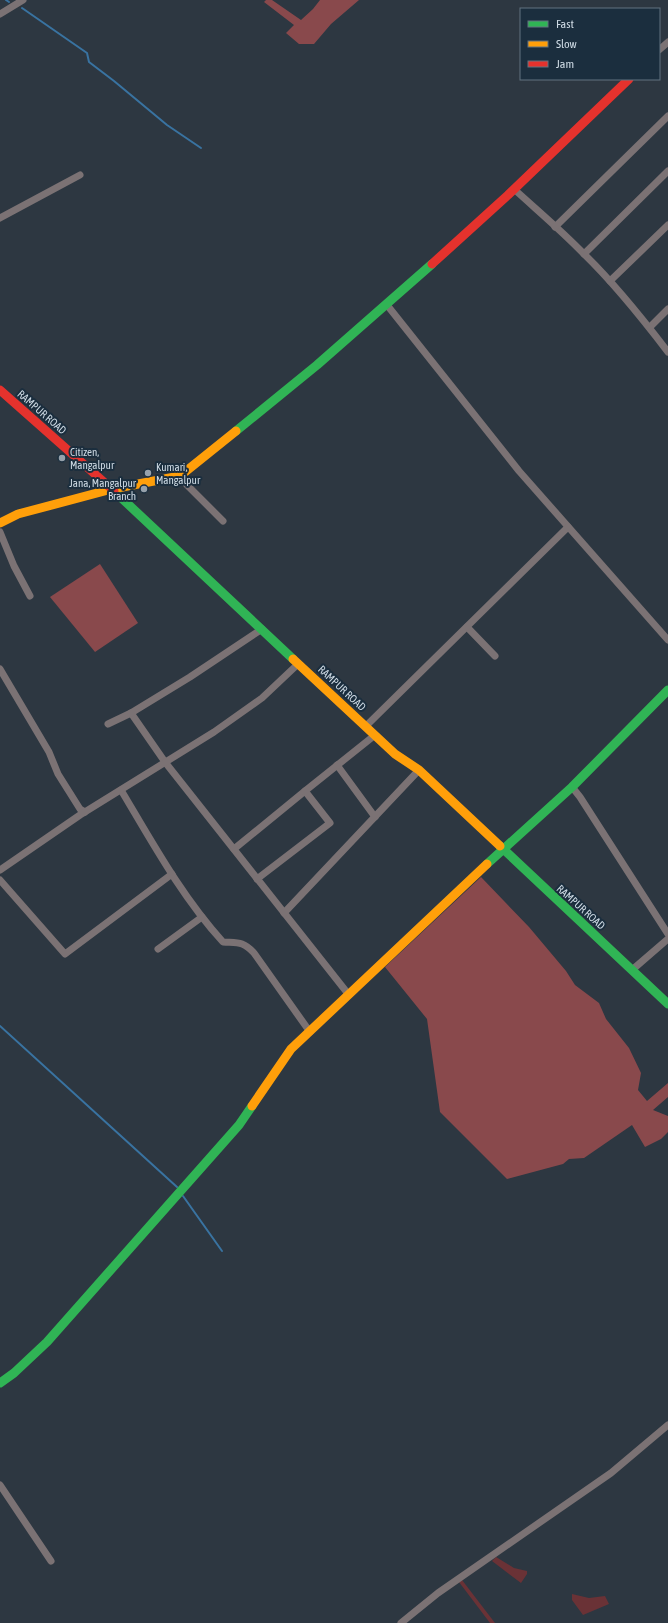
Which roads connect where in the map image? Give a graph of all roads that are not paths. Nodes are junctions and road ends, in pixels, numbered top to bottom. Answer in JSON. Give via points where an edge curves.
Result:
{"nodes":[{"id":1,"x":23,"y":0,"type":"edge"},
{"id":2,"x":0,"y":14,"type":"edge"},
{"id":3,"x":668,"y":42,"type":"edge"},
{"id":4,"x":660,"y":49,"type":"edge"},
{"id":5,"x":628,"y":80,"type":"edge"},
{"id":6,"x":668,"y":116,"type":"edge"},
{"id":7,"x":668,"y":171,"type":"edge"},
{"id":8,"x":80,"y":175,"type":"dead end"},
{"id":9,"x":514,"y":189,"type":"junction"},
{"id":10,"x":0,"y":218,"type":"edge"},
{"id":11,"x":668,"y":225,"type":"edge"},
{"id":12,"x":555,"y":227,"type":"junction"},
{"id":13,"x":584,"y":254,"type":"junction"},
{"id":14,"x":610,"y":281,"type":"junction"},
{"id":15,"x":387,"y":305,"type":"junction"},
{"id":16,"x":668,"y":308,"type":"edge"},
{"id":17,"x":650,"y":327,"type":"junction"},
{"id":18,"x":668,"y":352,"type":"edge"},
{"id":19,"x":0,"y":390,"type":"edge"},
{"id":20,"x":180,"y":476,"type":"junction"},
{"id":21,"x":112,"y":489,"type":"junction"},
{"id":22,"x":223,"y":521,"type":"dead end"},
{"id":23,"x":0,"y":523,"type":"edge"},
{"id":24,"x":568,"y":527,"type":"junction"},
{"id":25,"x":0,"y":532,"type":"edge"},
{"id":26,"x":30,"y":596,"type":"dead end"},
{"id":27,"x":467,"y":627,"type":"junction"},
{"id":28,"x":262,"y":629,"type":"junction"},
{"id":29,"x":668,"y":640,"type":"edge"},
{"id":30,"x":495,"y":656,"type":"dead end"},
{"id":31,"x":298,"y":664,"type":"junction"},
{"id":32,"x":0,"y":669,"type":"edge"},
{"id":33,"x":668,"y":690,"type":"edge"},
{"id":34,"x":130,"y":713,"type":"junction"},
{"id":35,"x":108,"y":724,"type":"dead end"},
{"id":36,"x":366,"y":726,"type":"junction"},
{"id":37,"x":375,"y":735,"type":"junction"},
{"id":38,"x":165,"y":762,"type":"junction"},
{"id":39,"x":337,"y":765,"type":"junction"},
{"id":40,"x":419,"y":770,"type":"junction"},
{"id":41,"x":572,"y":787,"type":"junction"},
{"id":42,"x":121,"y":790,"type":"junction"},
{"id":43,"x":305,"y":791,"type":"junction"},
{"id":44,"x":86,"y":812,"type":"junction"},
{"id":45,"x":376,"y":817,"type":"junction"},
{"id":46,"x":234,"y":849,"type":"junction"},
{"id":47,"x":503,"y":849,"type":"junction"},
{"id":48,"x":0,"y":870,"type":"edge"},
{"id":49,"x":172,"y":874,"type":"junction"},
{"id":50,"x":257,"y":878,"type":"junction"},
{"id":51,"x":0,"y":880,"type":"edge"},
{"id":52,"x":284,"y":913,"type":"junction"},
{"id":53,"x":202,"y":917,"type":"junction"},
{"id":54,"x":668,"y":934,"type":"edge"},
{"id":55,"x":668,"y":940,"type":"edge"},
{"id":56,"x":158,"y":949,"type":"dead end"},
{"id":57,"x":632,"y":970,"type":"junction"},
{"id":58,"x":349,"y":995,"type":"junction"},
{"id":59,"x":668,"y":1004,"type":"edge"},
{"id":60,"x":310,"y":1032,"type":"junction"},
{"id":61,"x":0,"y":1383,"type":"edge"},
{"id":62,"x":668,"y":1425,"type":"edge"},
{"id":63,"x":0,"y":1485,"type":"edge"},
{"id":64,"x":52,"y":1561,"type":"dead end"},
{"id":65,"x":401,"y":1623,"type":"edge"}],
"edges":[{"from":1,"to":2,"type":"street"},
{"from":3,"to":4,"type":"street"},
{"from":5,"to":9,"type":"street"},
{"from":6,"to":12,"type":"street"},
{"from":7,"to":13,"type":"street"},
{"from":8,"to":10,"type":"street"},
{"from":9,"to":12,"type":"street"},
{"from":9,"to":15,"type":"street"},
{"from":11,"to":14,"type":"street"},
{"from":12,"to":13,"type":"street"},
{"from":13,"to":14,"type":"street"},
{"from":14,"to":17,"type":"street"},
{"from":15,"to":20,"type":"street"},
{"from":15,"to":24,"type":"street","via":[[507,458]]},
{"from":16,"to":17,"type":"street"},
{"from":17,"to":18,"type":"street"},
{"from":19,"to":21,"type":"street","name":"RAMPUR ROAD"},
{"from":20,"to":21,"type":"street"},
{"from":20,"to":22,"type":"street"},
{"from":21,"to":23,"type":"street","via":[[18,514]]},
{"from":21,"to":28,"type":"street","name":"RAMPUR ROAD"},
{"from":24,"to":27,"type":"street"},
{"from":24,"to":29,"type":"street"},
{"from":25,"to":26,"type":"street"},
{"from":27,"to":30,"type":"street"},
{"from":27,"to":36,"type":"street"},
{"from":28,"to":31,"type":"street","name":"RAMPUR ROAD"},
{"from":28,"to":34,"type":"street"},
{"from":31,"to":36,"type":"street","name":"RAMPUR ROAD"},
{"from":31,"to":38,"type":"street","via":[[262,698]]},
{"from":32,"to":44,"type":"street","via":[[49,752],[58,774],[80,809]]},
{"from":33,"to":41,"type":"street"},
{"from":34,"to":35,"type":"street"},
{"from":34,"to":38,"type":"street"},
{"from":36,"to":37,"type":"street","name":"RAMPUR ROAD"},
{"from":37,"to":39,"type":"street"},
{"from":37,"to":40,"type":"street","name":"RAMPUR ROAD","via":[[395,754]]},
{"from":38,"to":42,"type":"street"},
{"from":38,"to":46,"type":"street"},
{"from":39,"to":43,"type":"street"},
{"from":39,"to":45,"type":"street"},
{"from":40,"to":45,"type":"street"},
{"from":40,"to":47,"type":"street","name":"RAMPUR ROAD"},
{"from":41,"to":47,"type":"street"},
{"from":41,"to":54,"type":"street"},
{"from":42,"to":44,"type":"street"},
{"from":42,"to":49,"type":"street"},
{"from":43,"to":46,"type":"street"},
{"from":43,"to":50,"type":"street","via":[[330,823]]},
{"from":44,"to":48,"type":"street"},
{"from":45,"to":52,"type":"street"},
{"from":46,"to":50,"type":"street"},
{"from":47,"to":57,"type":"street","name":"RAMPUR ROAD"},
{"from":47,"to":58,"type":"street"},
{"from":49,"to":51,"type":"street","via":[[65,954]]},
{"from":49,"to":53,"type":"street"},
{"from":50,"to":52,"type":"street"},
{"from":52,"to":58,"type":"street"},
{"from":53,"to":56,"type":"street"},
{"from":53,"to":60,"type":"street","via":[[222,942],[247,945]]},
{"from":55,"to":57,"type":"street"},
{"from":57,"to":59,"type":"street","name":"RAMPUR ROAD"},
{"from":58,"to":60,"type":"street"},
{"from":60,"to":61,"type":"street","via":[[291,1049],[234,1131],[47,1342]]},
{"from":62,"to":65,"type":"street","via":[[611,1473],[438,1593]]},
{"from":63,"to":64,"type":"street"}]}
